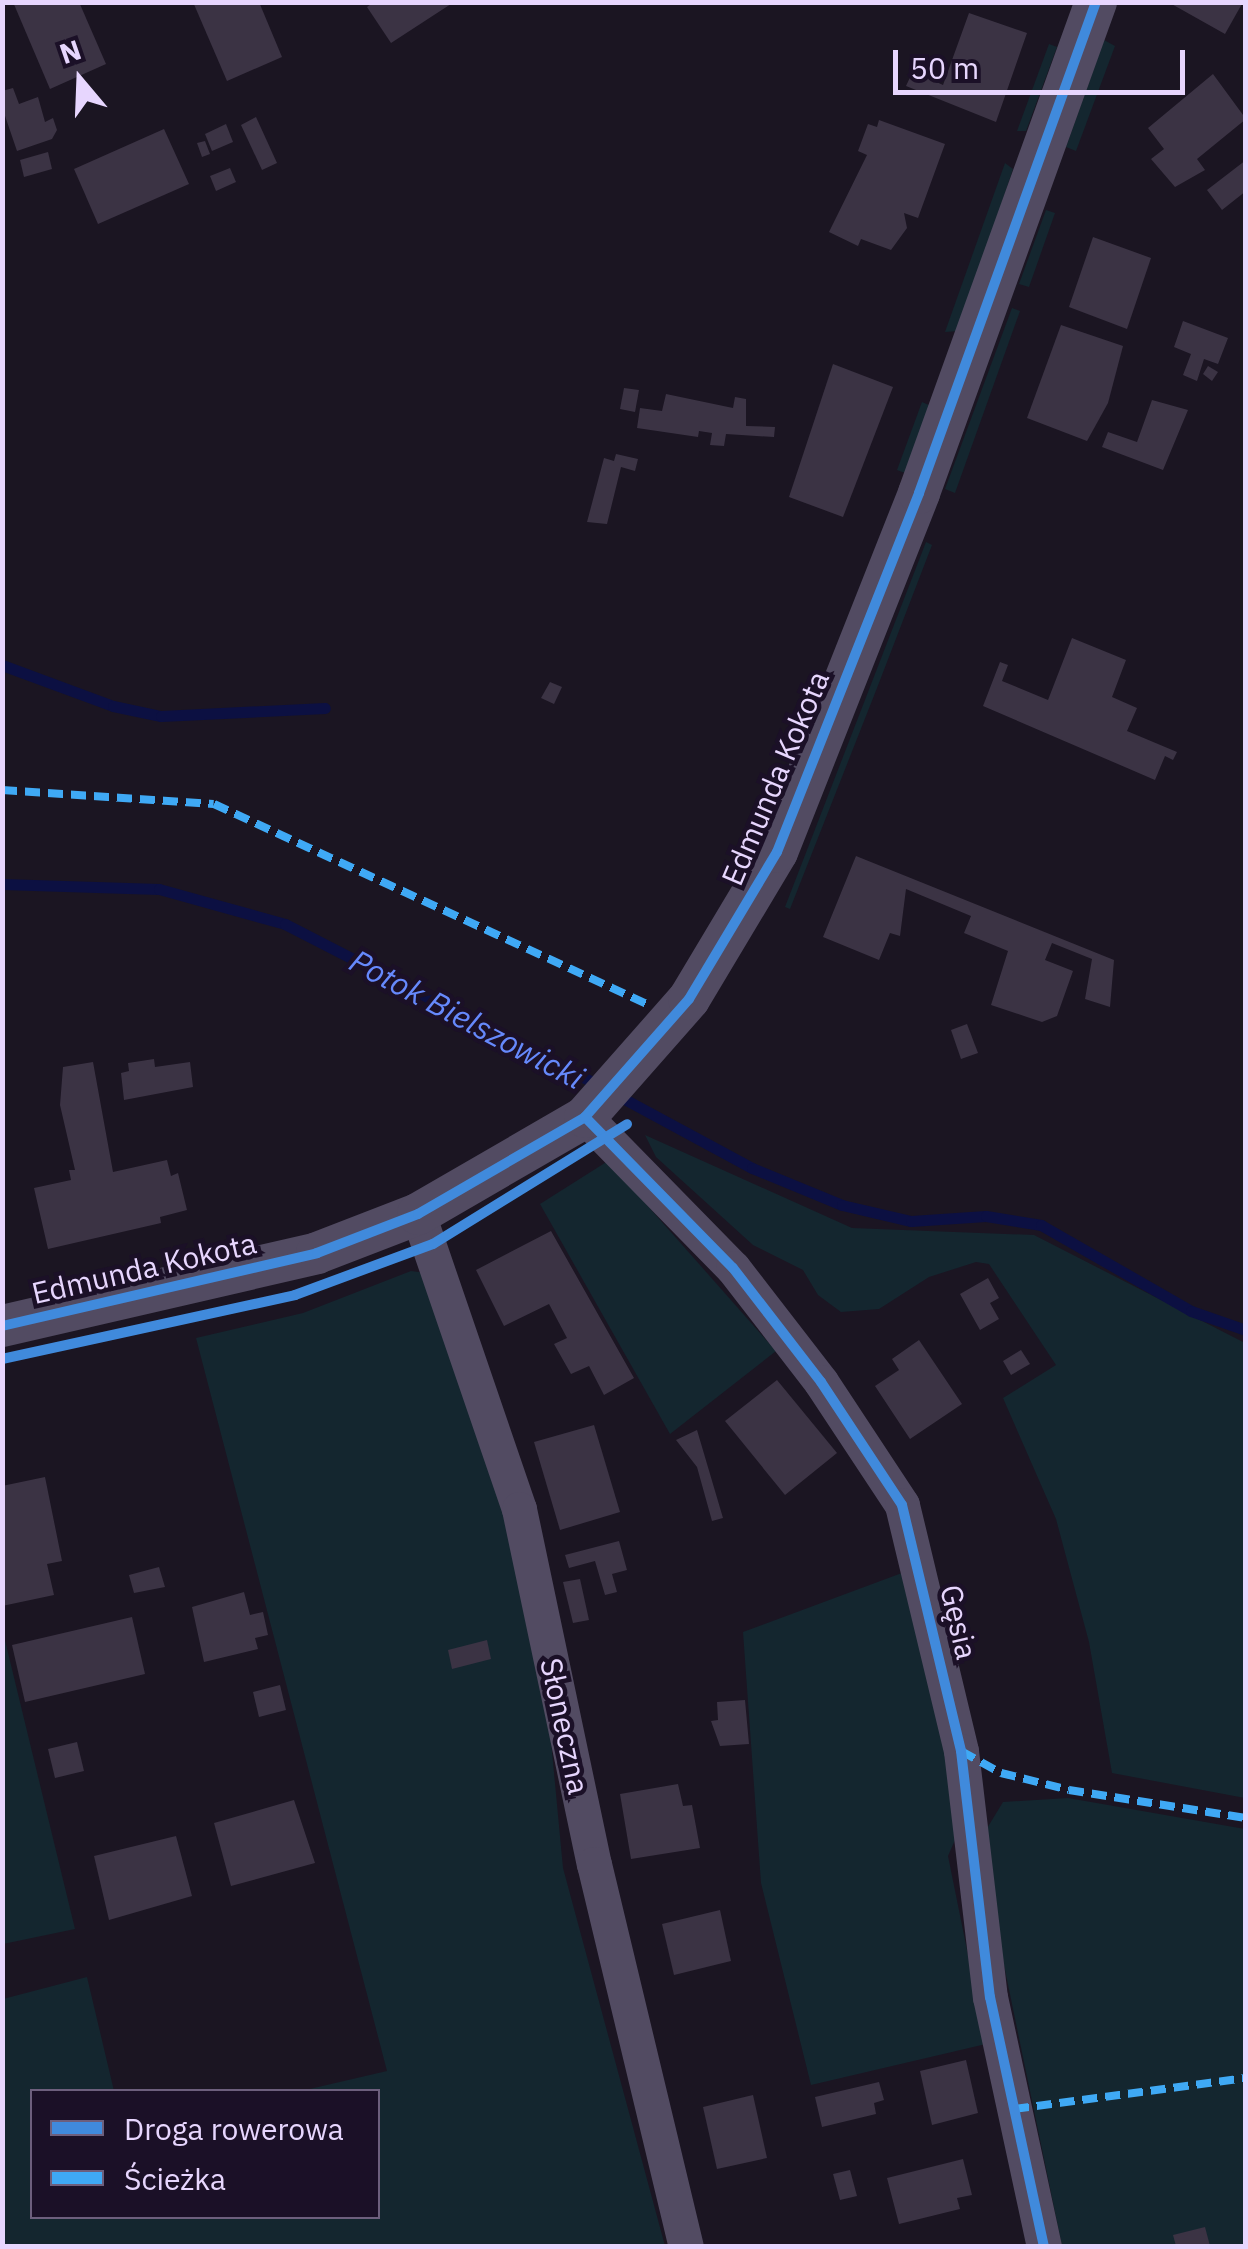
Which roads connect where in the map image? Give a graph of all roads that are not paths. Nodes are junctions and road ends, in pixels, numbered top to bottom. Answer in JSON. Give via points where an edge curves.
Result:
{"nodes":[{"id":1,"x":1096,"y":2,"type":"edge"},
{"id":2,"x":589,"y":1113,"type":"junction"},
{"id":3,"x":418,"y":1214,"type":"junction"},
{"id":4,"x":2,"y":1326,"type":"edge"},
{"id":5,"x":686,"y":2246,"type":"edge"},
{"id":6,"x":1044,"y":2246,"type":"edge"}],
"edges":[{"from":1,"to":2,"type":"street","name":"Edmunda Kokota","via":[[920,492],[777,852],[689,999]]},
{"from":2,"to":3,"type":"street","name":"Edmunda Kokota"},
{"from":2,"to":6,"type":"street","name":"Gęsia","via":[[733,1268],[821,1382],[902,1505],[961,1750],[990,1997]]},
{"from":3,"to":4,"type":"street","name":"Edmunda Kokota","via":[[317,1253]]},
{"from":3,"to":5,"type":"street","name":"Słoneczna","via":[[520,1509],[594,1864]]}]}
